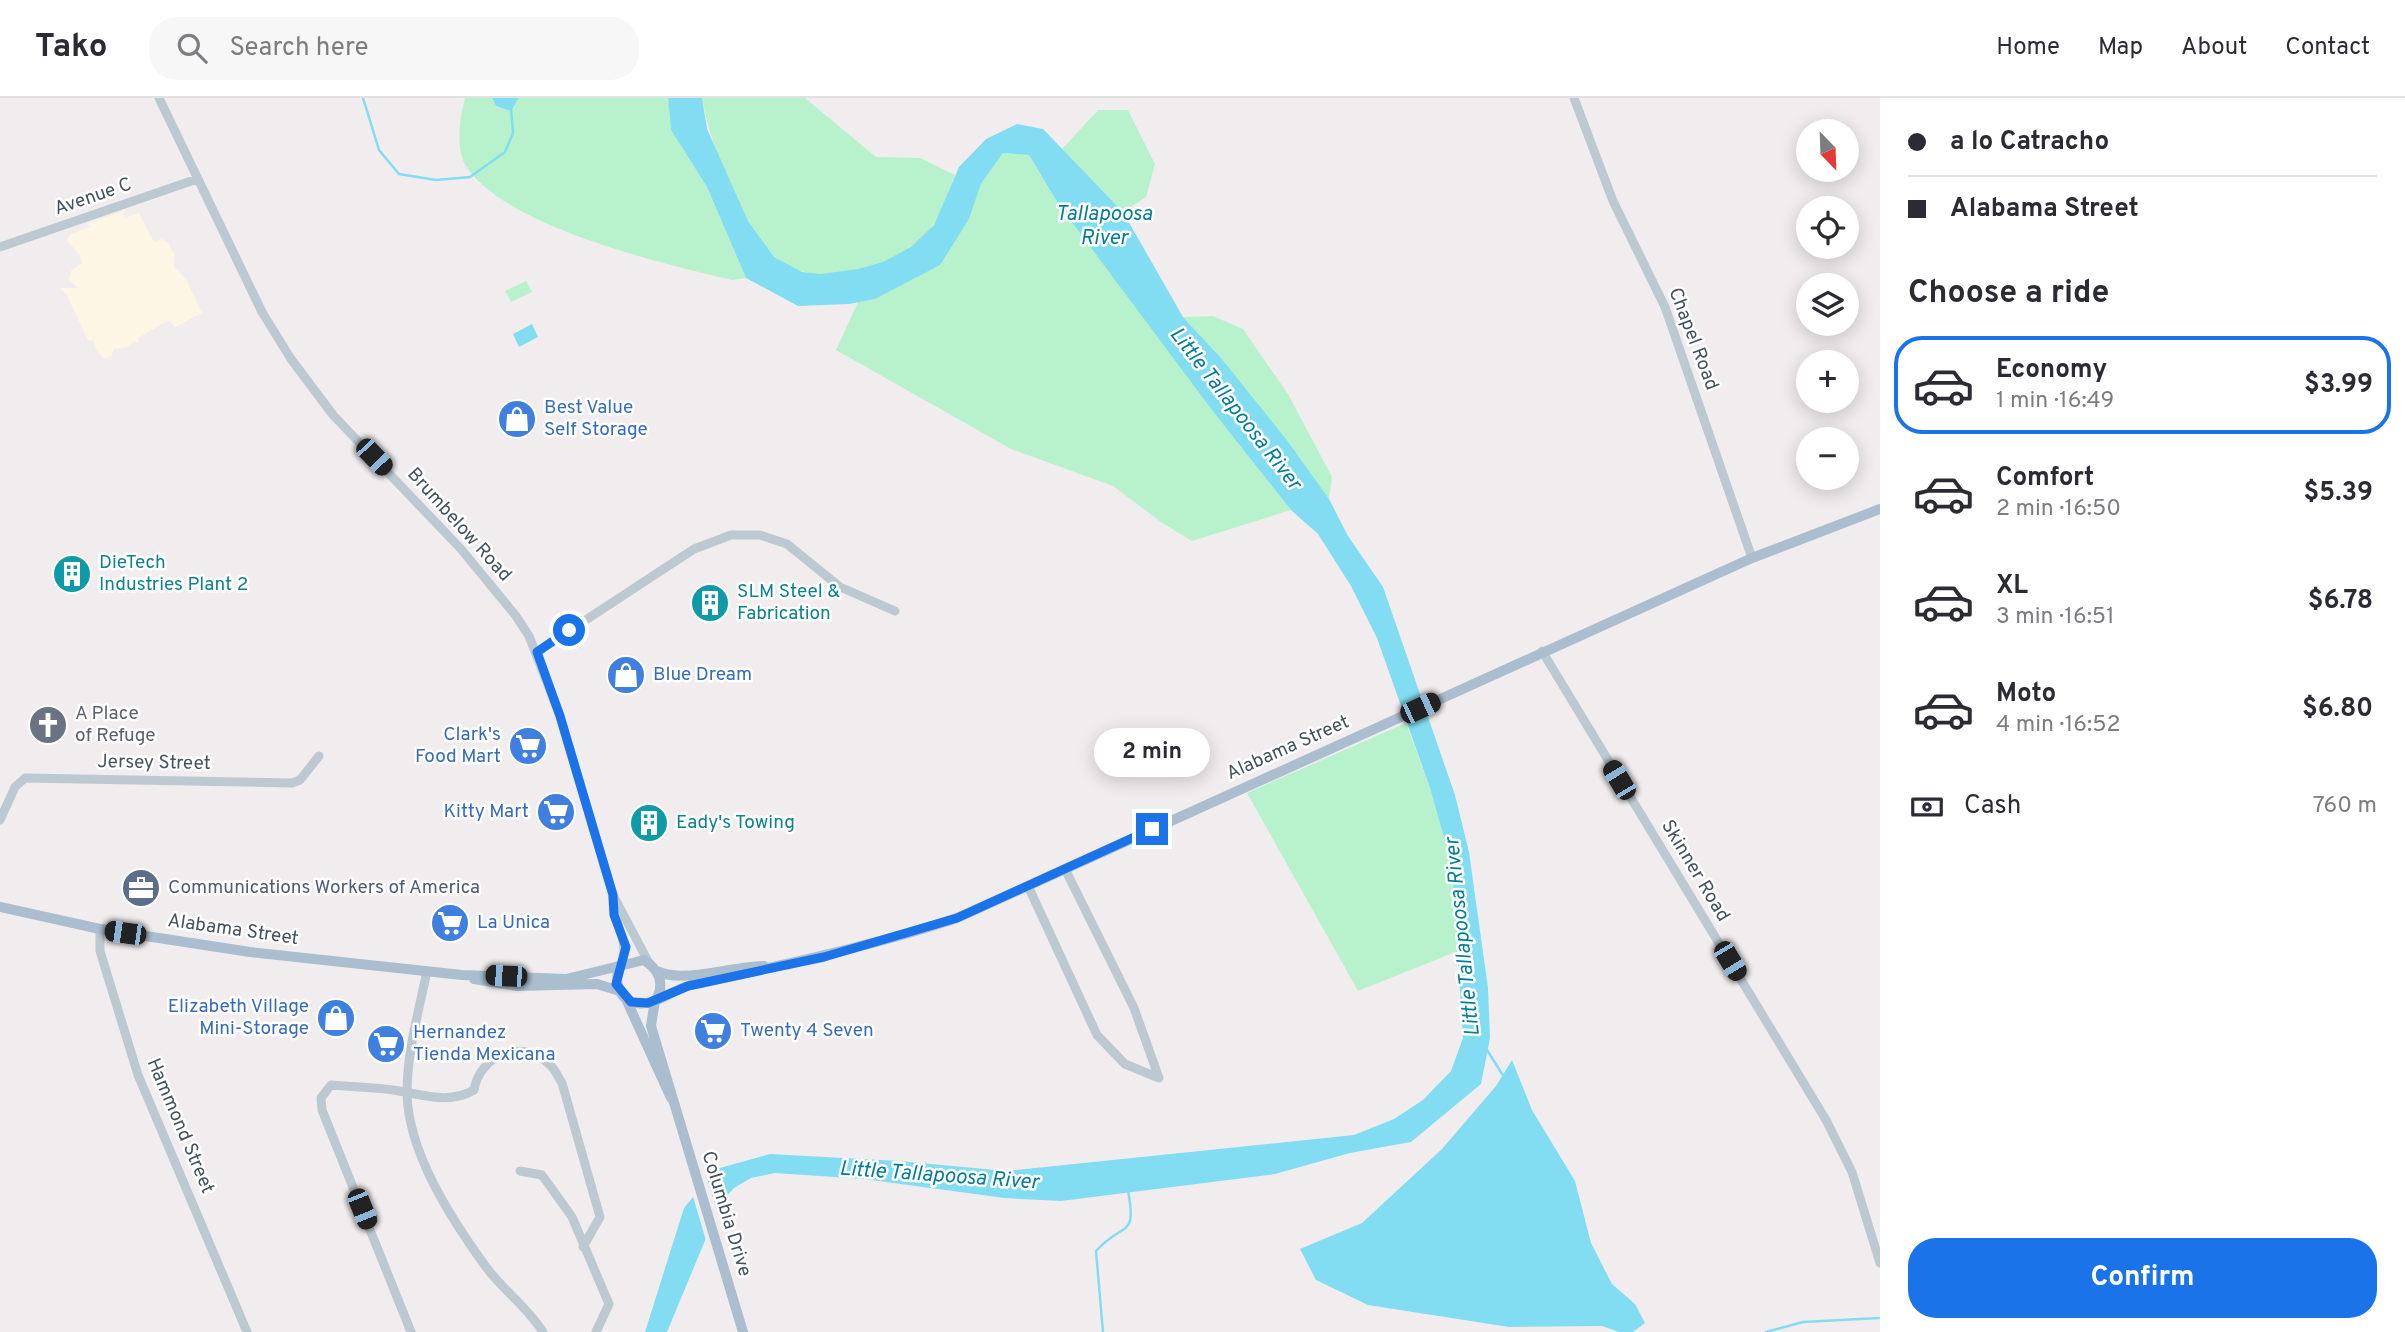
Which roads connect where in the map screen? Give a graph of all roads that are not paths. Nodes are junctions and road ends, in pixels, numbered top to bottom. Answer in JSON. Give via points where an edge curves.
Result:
{"nodes":[{"id":1,"x":159,"y":98,"type":"edge"},
{"id":2,"x":1574,"y":98,"type":"edge"},
{"id":3,"x":197,"y":179,"type":"junction"},
{"id":4,"x":0,"y":247,"type":"edge"},
{"id":5,"x":1880,"y":509,"type":"edge"},
{"id":6,"x":1752,"y":558,"type":"junction"},
{"id":7,"x":895,"y":611,"type":"dead end"},
{"id":8,"x":1542,"y":651,"type":"junction"},
{"id":9,"x":537,"y":652,"type":"junction"},
{"id":10,"x":319,"y":756,"type":"dead end"},
{"id":11,"x":0,"y":820,"type":"edge"},
{"id":12,"x":1065,"y":869,"type":"junction"},
{"id":13,"x":1028,"y":886,"type":"junction"},
{"id":14,"x":613,"y":895,"type":"junction"},
{"id":15,"x":0,"y":907,"type":"edge"},
{"id":16,"x":100,"y":929,"type":"junction"},
{"id":17,"x":621,"y":964,"type":"junction"},
{"id":18,"x":780,"y":965,"type":"junction"},
{"id":19,"x":653,"y":967,"type":"junction"},
{"id":20,"x":427,"y":971,"type":"junction"},
{"id":21,"x":462,"y":975,"type":"junction"},
{"id":22,"x":623,"y":995,"type":"junction"},
{"id":23,"x":656,"y":999,"type":"junction"},
{"id":24,"x":407,"y":1093,"type":"junction"},
{"id":25,"x":675,"y":1107,"type":"junction"},
{"id":26,"x":520,"y":1171,"type":"dead end"},
{"id":27,"x":583,"y":1247,"type":"junction"},
{"id":28,"x":1880,"y":1263,"type":"edge"},
{"id":29,"x":247,"y":1332,"type":"edge"},
{"id":30,"x":411,"y":1332,"type":"edge"},
{"id":31,"x":543,"y":1332,"type":"edge"},
{"id":32,"x":596,"y":1332,"type":"edge"},
{"id":33,"x":743,"y":1332,"type":"edge"}],
"edges":[{"from":1,"to":3,"type":"street","name":"Brumbelow Road"},
{"from":2,"to":6,"type":"street","name":"Chapel Road","via":[[1613,201],[1665,307]]},
{"from":3,"to":4,"type":"street","name":"Avenue C"},
{"from":3,"to":9,"type":"street","name":"Brumbelow Road","via":[[262,312],[309,384],[461,549],[516,616]]},
{"from":5,"to":6,"type":"main road","name":"Alabama Street"},
{"from":6,"to":8,"type":"main road","name":"Alabama Street"},
{"from":7,"to":9,"type":"street","via":[[840,587],[787,544],[761,535],[731,535],[694,549]]},
{"from":8,"to":12,"type":"main road","name":"Alabama Street"},
{"from":8,"to":28,"type":"street","name":"Skinner Road","via":[[1826,1120],[1852,1172]]},
{"from":9,"to":14,"type":"street","name":"Brumbelow Road"},
{"from":10,"to":11,"type":"street","name":"Jersey Street","via":[[300,780],[292,783],[25,779],[15,787]]},
{"from":12,"to":13,"type":"main road","name":"Alabama Street"},
{"from":12,"to":13,"type":"street","via":[[1134,1008],[1159,1079],[1125,1064],[1097,1035]]},
{"from":13,"to":18,"type":"main road","name":"Alabama Street","via":[[957,918],[895,938]]},
{"from":14,"to":17,"type":"street","name":"Brumbelow Road","via":[[614,915],[626,947]]},
{"from":14,"to":19,"type":"street","name":"Brumbelow Road"},
{"from":15,"to":16,"type":"main road","name":"Alabama Street"},
{"from":16,"to":20,"type":"main road","name":"Alabama Street"},
{"from":16,"to":29,"type":"street","name":"Hammond Street","via":[[100,951],[138,1075]]},
{"from":17,"to":19,"type":"main road","via":[[641,960]]},
{"from":17,"to":21,"type":"main road","name":"Alabama Street","via":[[566,979]]},
{"from":17,"to":22,"type":"main road","via":[[616,979]]},
{"from":18,"to":19,"type":"main road","name":"Alabama Street","via":[[741,966],[681,977]]},
{"from":18,"to":23,"type":"main road","name":"Alabama Street","via":[[688,986]]},
{"from":19,"to":23,"type":"main road","via":[[662,985]]},
{"from":20,"to":21,"type":"main road","name":"Alabama Street"},
{"from":20,"to":24,"type":"street"},
{"from":21,"to":22,"type":"main road","name":"Alabama Street","via":[[517,986],[597,984]]},
{"from":22,"to":23,"type":"main road","via":[[642,1004]]},
{"from":22,"to":25,"type":"main road","name":"Columbia Drive"},
{"from":23,"to":25,"type":"main road","name":"Columbia Drive","via":[[652,1026]]},
{"from":24,"to":27,"type":"street","via":[[463,1096],[474,1090],[489,1060],[501,1054],[528,1054],[551,1065],[562,1083],[600,1217]]},
{"from":24,"to":30,"type":"street","via":[[331,1085],[321,1098]]},
{"from":24,"to":31,"type":"street","via":[[421,1158],[456,1220],[487,1268]]},
{"from":25,"to":33,"type":"main road","name":"Columbia Drive"},
{"from":26,"to":27,"type":"street","via":[[542,1175],[572,1217]]},
{"from":27,"to":32,"type":"street","via":[[609,1304]]}]}
